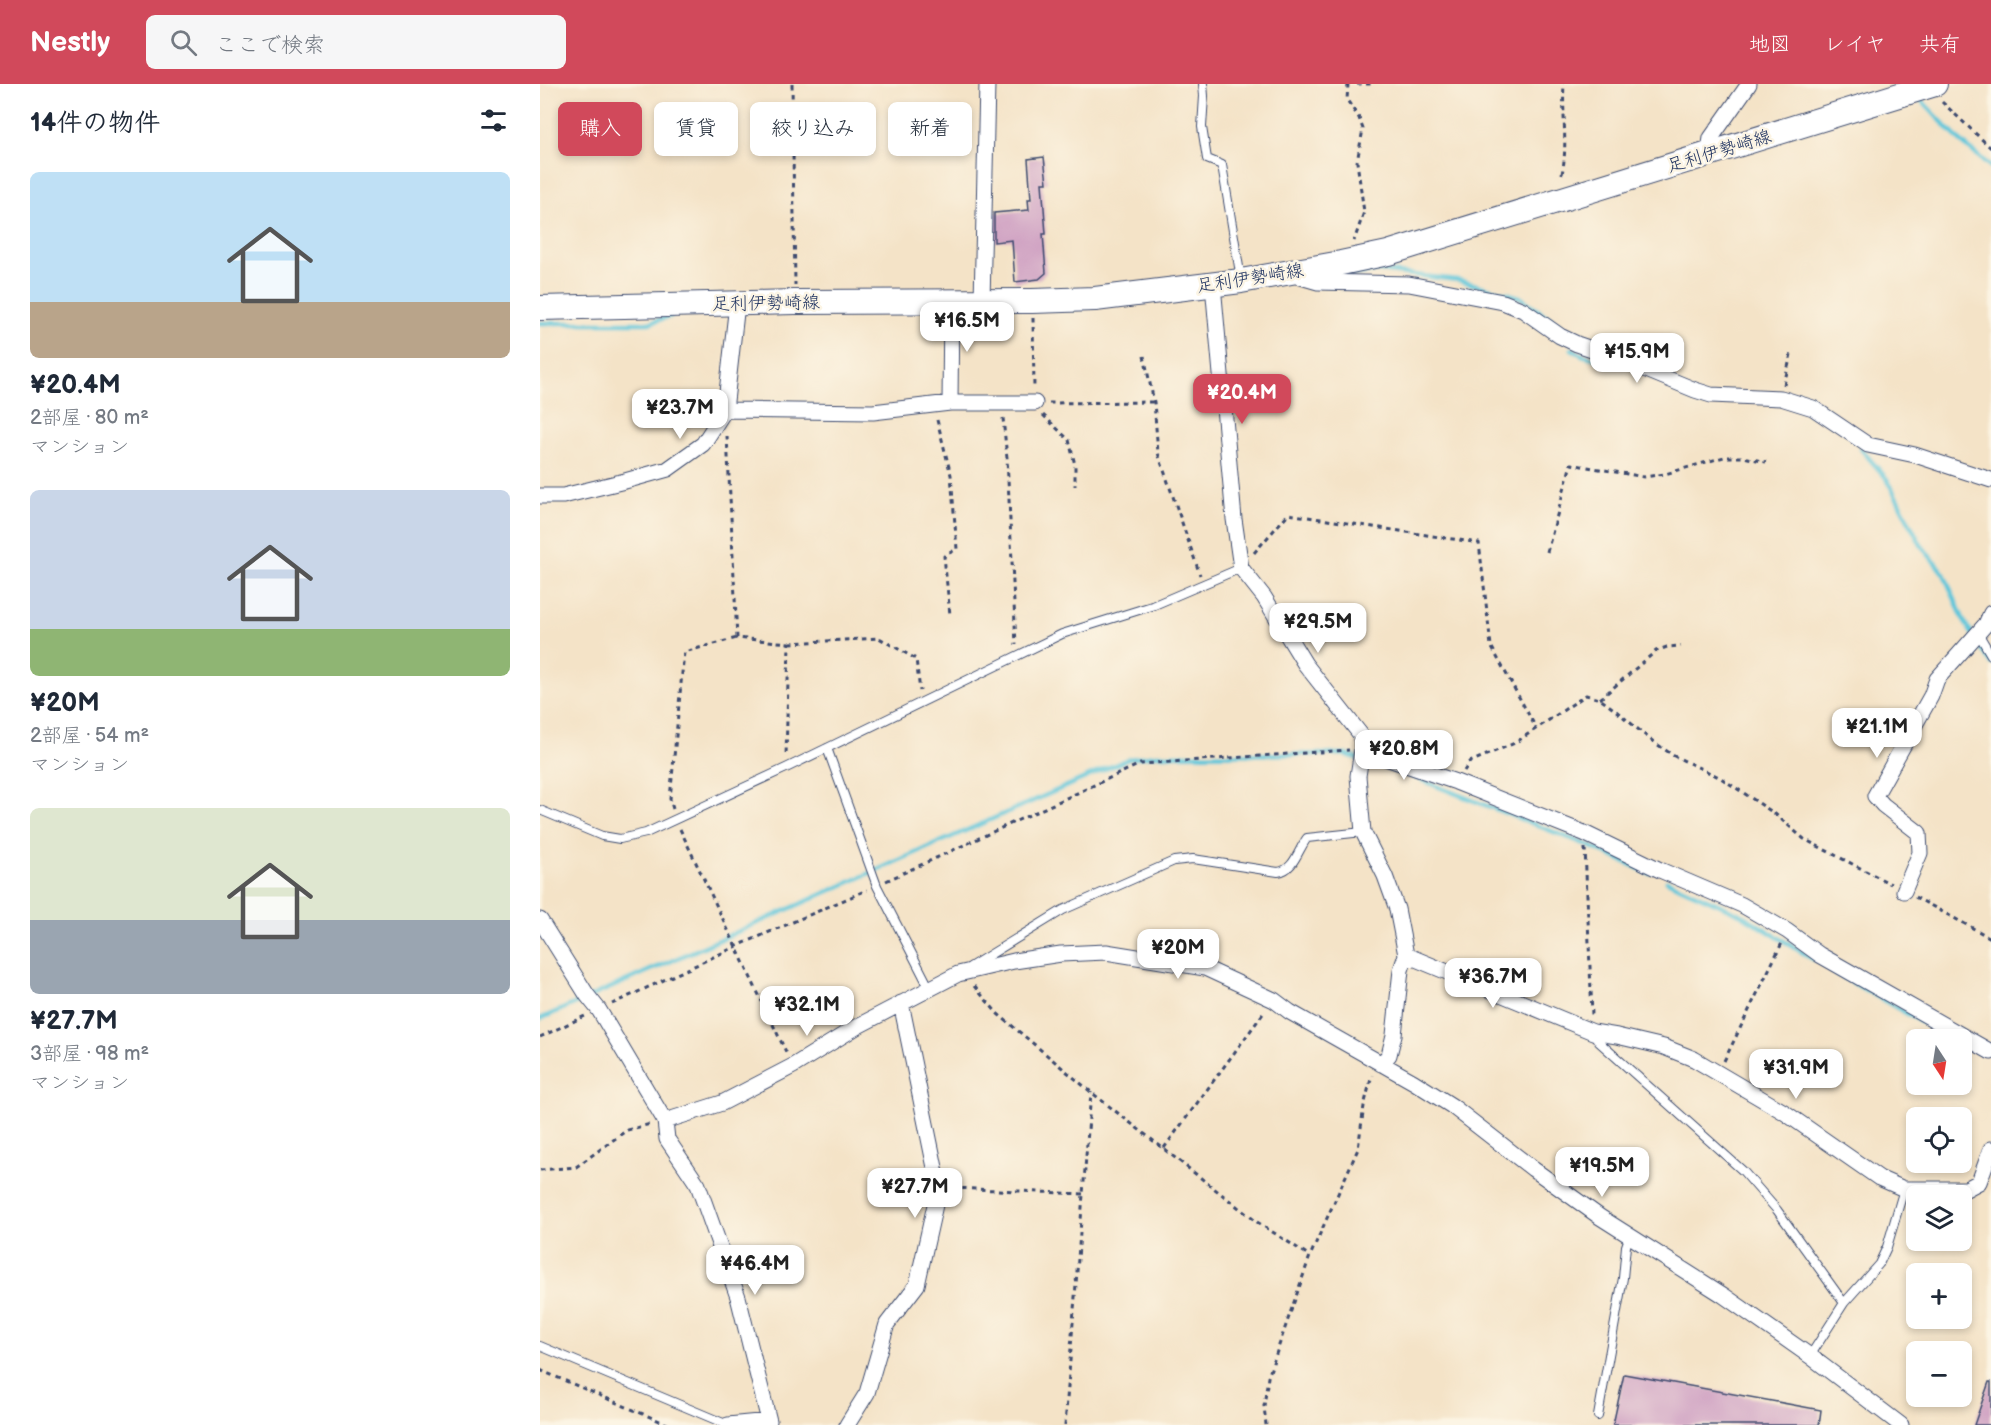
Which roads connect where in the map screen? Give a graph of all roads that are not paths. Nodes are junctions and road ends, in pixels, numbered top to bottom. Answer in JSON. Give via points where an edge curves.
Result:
{"nodes":[{"id":1,"x":987,"y":84,"type":"edge"},
{"id":2,"x":1203,"y":84,"type":"edge"},
{"id":3,"x":1749,"y":84,"type":"edge"},
{"id":4,"x":1929,"y":86,"type":"edge"},
{"id":5,"x":1713,"y":153,"type":"junction"},
{"id":6,"x":1288,"y":273,"type":"junction"},
{"id":7,"x":1241,"y":281,"type":"junction"},
{"id":8,"x":1214,"y":285,"type":"junction"},
{"id":9,"x":982,"y":301,"type":"junction"},
{"id":10,"x":951,"y":302,"type":"junction"},
{"id":11,"x":737,"y":304,"type":"junction"},
{"id":12,"x":540,"y":308,"type":"edge"},
{"id":13,"x":950,"y":403,"type":"junction"},
{"id":14,"x":1035,"y":403,"type":"road end"},
{"id":15,"x":725,"y":410,"type":"junction"},
{"id":16,"x":1991,"y":480,"type":"edge"},
{"id":17,"x":540,"y":496,"type":"edge"},
{"id":18,"x":1241,"y":568,"type":"junction"},
{"id":19,"x":1991,"y":613,"type":"edge"},
{"id":20,"x":1975,"y":637,"type":"junction"},
{"id":21,"x":1991,"y":655,"type":"edge"},
{"id":22,"x":827,"y":748,"type":"junction"},
{"id":23,"x":1362,"y":750,"type":"junction"},
{"id":24,"x":540,"y":810,"type":"edge"},
{"id":25,"x":1363,"y":832,"type":"junction"},
{"id":26,"x":1904,"y":891,"type":"road end"},
{"id":27,"x":540,"y":920,"type":"edge"},
{"id":28,"x":1406,"y":955,"type":"junction"},
{"id":29,"x":958,"y":974,"type":"junction"},
{"id":30,"x":930,"y":989,"type":"junction"},
{"id":31,"x":901,"y":1003,"type":"junction"},
{"id":32,"x":1593,"y":1032,"type":"junction"},
{"id":33,"x":1991,"y":1052,"type":"edge"},
{"id":34,"x":1381,"y":1064,"type":"junction"},
{"id":35,"x":664,"y":1121,"type":"junction"},
{"id":36,"x":1991,"y":1149,"type":"edge"},
{"id":37,"x":1904,"y":1189,"type":"junction"},
{"id":38,"x":1630,"y":1235,"type":"junction"},
{"id":39,"x":1844,"y":1303,"type":"junction"},
{"id":40,"x":540,"y":1346,"type":"edge"},
{"id":41,"x":1810,"y":1356,"type":"junction"},
{"id":42,"x":1598,"y":1416,"type":"dead end"},
{"id":43,"x":774,"y":1423,"type":"edge"},
{"id":44,"x":728,"y":1425,"type":"edge"},
{"id":45,"x":847,"y":1425,"type":"edge"},
{"id":46,"x":1901,"y":1425,"type":"edge"}],
"edges":[{"from":1,"to":9,"type":"street"},
{"from":2,"to":7,"type":"lane","via":[[1202,127],[1207,159],[1222,165]]},
{"from":3,"to":5,"type":"street","via":[[1711,138]]},
{"from":4,"to":5,"type":"main road","name":"足利伊勢崎線"},
{"from":5,"to":6,"type":"main road","name":"足利伊勢崎線","via":[[1388,253]]},
{"from":6,"to":7,"type":"main road","name":"足利伊勢崎線"},
{"from":6,"to":16,"type":"street","via":[[1318,282],[1409,284],[1503,302],[1577,344],[1695,390],[1781,398],[1814,408],[1868,446],[1915,455]]},
{"from":7,"to":8,"type":"main road","name":"足利伊勢崎線"},
{"from":8,"to":9,"type":"main road","name":"足利伊勢崎線","via":[[1095,299]]},
{"from":8,"to":18,"type":"street"},
{"from":9,"to":10,"type":"main road","name":"足利伊勢崎線"},
{"from":10,"to":11,"type":"main road","name":"足利伊勢崎線"},
{"from":10,"to":13,"type":"street"},
{"from":11,"to":12,"type":"main road","name":"足利伊勢崎線"},
{"from":11,"to":15,"type":"street"},
{"from":13,"to":14,"type":"street"},
{"from":13,"to":15,"type":"street","via":[[873,412]]},
{"from":15,"to":17,"type":"street","via":[[703,444],[668,469],[563,496]]},
{"from":18,"to":22,"type":"lane","via":[[1152,606],[1062,633]]},
{"from":18,"to":23,"type":"street","via":[[1264,597],[1305,664],[1361,735]]},
{"from":19,"to":20,"type":"street"},
{"from":20,"to":21,"type":"lane"},
{"from":20,"to":26,"type":"street","via":[[1937,679],[1875,796],[1919,833],[1920,853]]},
{"from":22,"to":24,"type":"lane","via":[[676,820],[620,839],[602,836]]},
{"from":22,"to":30,"type":"lane","via":[[877,886]]},
{"from":23,"to":25,"type":"street","via":[[1358,776]]},
{"from":23,"to":33,"type":"street","via":[[1584,833],[1742,904],[1820,955]]},
{"from":25,"to":28,"type":"street","via":[[1397,909]]},
{"from":25,"to":29,"type":"lane","via":[[1307,838],[1285,871],[1193,859],[1174,861],[1063,910]]},
{"from":27,"to":35,"type":"street"},
{"from":28,"to":32,"type":"street"},
{"from":28,"to":34,"type":"street","via":[[1394,1035],[1389,1055]]},
{"from":29,"to":30,"type":"street"},
{"from":29,"to":34,"type":"street","via":[[1061,954],[1106,952],[1205,968],[1274,1000]]},
{"from":30,"to":31,"type":"street"},
{"from":31,"to":35,"type":"street","via":[[722,1103]]},
{"from":31,"to":45,"type":"street","via":[[939,1187],[917,1285],[887,1324],[867,1393]]},
{"from":32,"to":37,"type":"street","via":[[1664,1047],[1694,1059],[1784,1113],[1879,1178]]},
{"from":32,"to":39,"type":"lane","via":[[1599,1042],[1743,1171],[1777,1210]]},
{"from":34,"to":38,"type":"street","via":[[1452,1106],[1533,1169]]},
{"from":35,"to":43,"type":"street","via":[[667,1139],[698,1185],[738,1297]]},
{"from":36,"to":37,"type":"street","via":[[1979,1182],[1966,1189]]},
{"from":37,"to":39,"type":"lane","via":[[1879,1264]]},
{"from":38,"to":41,"type":"street"},
{"from":38,"to":42,"type":"lane"},
{"from":39,"to":41,"type":"lane"},
{"from":40,"to":44,"type":"lane"},
{"from":41,"to":46,"type":"street"},
{"from":43,"to":44,"type":"street"}]}
